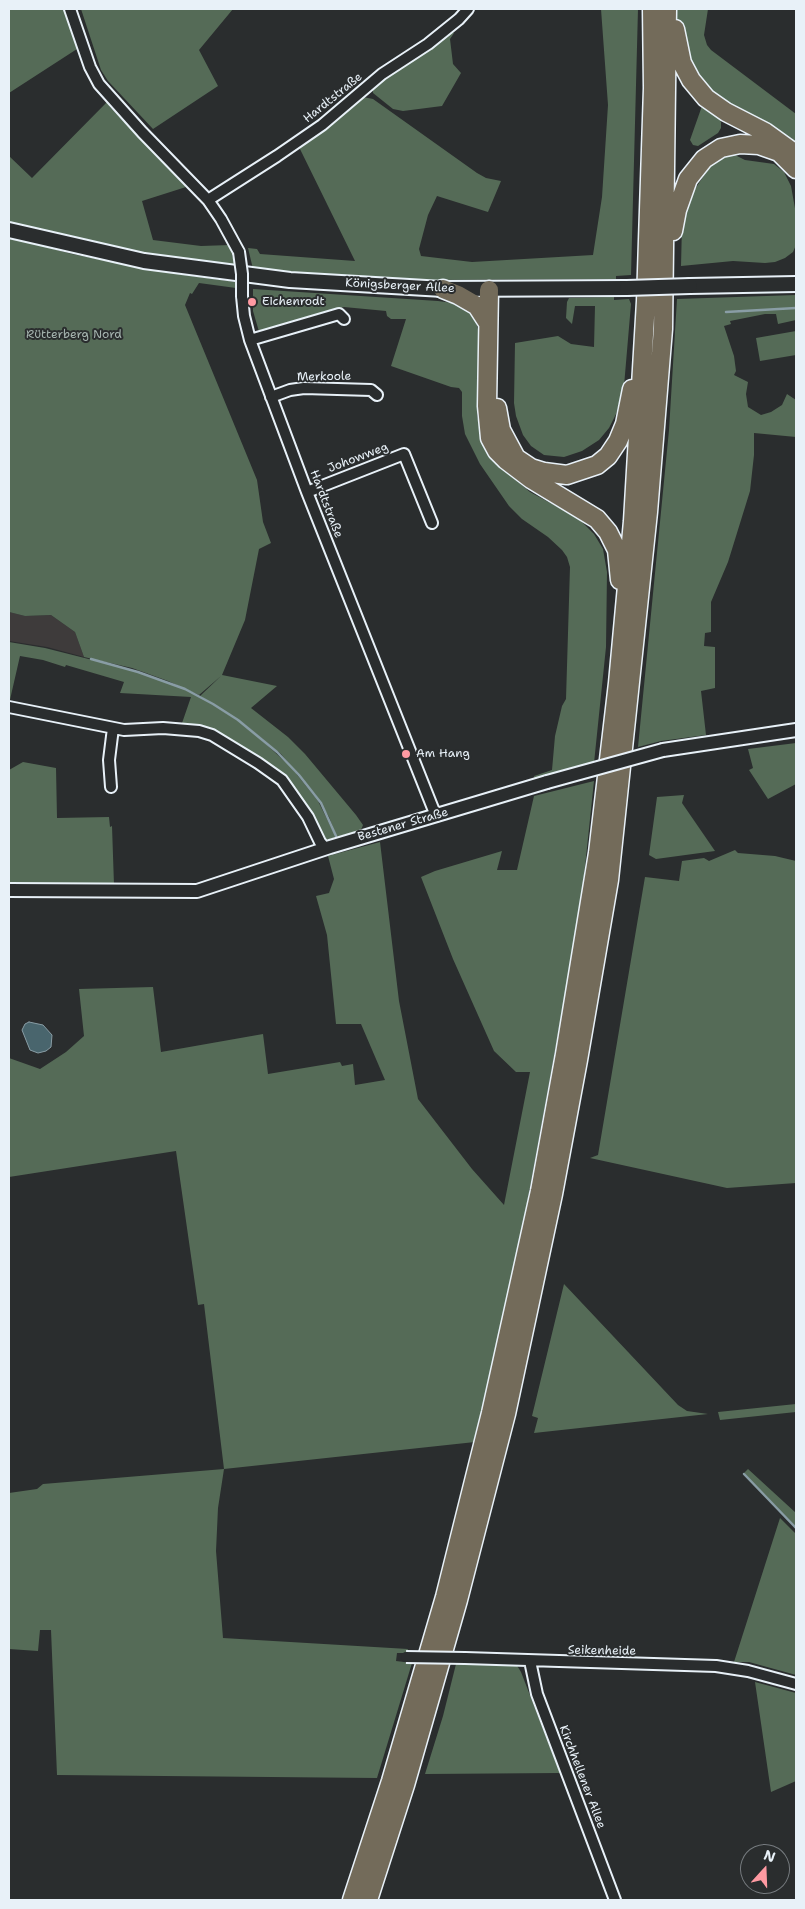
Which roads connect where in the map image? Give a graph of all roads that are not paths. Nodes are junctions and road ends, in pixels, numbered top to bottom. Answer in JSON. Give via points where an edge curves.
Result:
{"nodes":[{"id":1,"x":70,"y":9,"type":"edge"},
{"id":2,"x":468,"y":9,"type":"edge"},
{"id":3,"x":652,"y":9,"type":"edge"},
{"id":4,"x":667,"y":9,"type":"edge"},
{"id":5,"x":674,"y":9,"type":"edge"},
{"id":6,"x":796,"y":155,"type":"edge"},
{"id":7,"x":796,"y":169,"type":"edge"},
{"id":8,"x":208,"y":200,"type":"junction"},
{"id":9,"x":9,"y":230,"type":"edge"},
{"id":10,"x":796,"y":284,"type":"edge"},
{"id":11,"x":443,"y":289,"type":"junction"},
{"id":12,"x":495,"y":290,"type":"junction"},
{"id":13,"x":646,"y":302,"type":"junction"},
{"id":14,"x":344,"y":319,"type":"dead end"},
{"id":15,"x":488,"y":323,"type":"junction"},
{"id":16,"x":663,"y":329,"type":"junction"},
{"id":17,"x":250,"y":340,"type":"junction"},
{"id":18,"x":376,"y":395,"type":"dead end"},
{"id":19,"x":272,"y":398,"type":"junction"},
{"id":20,"x":308,"y":492,"type":"junction"},
{"id":21,"x":432,"y":523,"type":"dead end"},
{"id":22,"x":618,"y":683,"type":"junction"},
{"id":23,"x":9,"y":707,"type":"edge"},
{"id":24,"x":113,"y":728,"type":"junction"},
{"id":25,"x":796,"y":730,"type":"edge"},
{"id":26,"x":111,"y":787,"type":"dead end"},
{"id":27,"x":436,"y":816,"type":"junction"},
{"id":28,"x":327,"y":847,"type":"junction"},
{"id":29,"x":9,"y":890,"type":"edge"},
{"id":30,"x":406,"y":1657,"type":"dead end"},
{"id":31,"x":530,"y":1661,"type":"junction"},
{"id":32,"x":796,"y":1684,"type":"edge"},
{"id":33,"x":352,"y":1900,"type":"edge"},
{"id":34,"x":368,"y":1900,"type":"edge"},
{"id":35,"x":616,"y":1900,"type":"edge"}],
"edges":[{"from":1,"to":8,"type":"street","name":"Hardtstraße","via":[[99,84]]},
{"from":2,"to":8,"type":"street","name":"Hardtstraße","via":[[428,44],[382,74],[322,125]]},
{"from":3,"to":13,"type":"highway","via":[[653,88]]},
{"from":4,"to":16,"type":"highway"},
{"from":5,"to":6,"type":"highway","via":[[682,63],[706,98],[772,136]]},
{"from":7,"to":16,"type":"highway","via":[[779,152],[759,145],[740,144],[721,148],[697,167],[688,179],[677,210]]},
{"from":8,"to":17,"type":"street","name":"Hardtstraße","bridge":true,"via":[[239,252],[244,316]]},
{"from":9,"to":11,"type":"main road","name":"Königsberger Allee","via":[[144,262],[290,280]]},
{"from":10,"to":12,"type":"main road","name":"Königsberger Allee","bridge":true},
{"from":11,"to":12,"type":"main road","name":"Königsberger Allee"},
{"from":11,"to":15,"type":"highway","via":[[477,306]]},
{"from":12,"to":13,"type":"highway","via":[[497,409],[501,430],[516,458],[531,468],[567,475],[597,466],[618,442],[635,373],[639,314]]},
{"from":12,"to":15,"type":"highway"},
{"from":13,"to":22,"type":"highway","via":[[633,521]]},
{"from":14,"to":17,"type":"street","via":[[339,314]]},
{"from":15,"to":22,"type":"highway","via":[[487,406],[490,438],[497,451],[531,479],[597,520],[608,532],[616,550],[620,576],[614,667]]},
{"from":16,"to":34,"type":"highway","via":[[648,512],[609,880],[577,1069],[506,1414],[458,1600]]},
{"from":17,"to":19,"type":"street","name":"Hardtstraße"},
{"from":18,"to":19,"type":"street","name":"Merkoole","via":[[371,390],[304,388]]},
{"from":19,"to":20,"type":"street","name":"Hardtstraße"},
{"from":20,"to":21,"type":"street","name":"Johowweg","via":[[404,454]]},
{"from":20,"to":27,"type":"street","name":"Hardtstraße"},
{"from":22,"to":33,"type":"highway","via":[[598,854],[540,1192],[516,1302],[444,1597],[391,1781]]},
{"from":23,"to":24,"type":"street"},
{"from":24,"to":26,"type":"street","via":[[109,760]]},
{"from":24,"to":28,"type":"street","via":[[163,728],[212,735],[282,780],[308,817],[320,842]]},
{"from":25,"to":27,"type":"street","name":"Bestener Straße","bridge":true,"via":[[663,750]]},
{"from":27,"to":28,"type":"street","name":"Bestener Straße"},
{"from":28,"to":29,"type":"street","name":"Bestener Straße","via":[[198,891]]},
{"from":30,"to":31,"type":"street","name":"Seikenheide","bridge":true},
{"from":31,"to":32,"type":"street","name":"Seikenheide","via":[[716,1666]]},
{"from":31,"to":35,"type":"street","name":"Kirchhellener Allee","via":[[537,1694]]}]}
